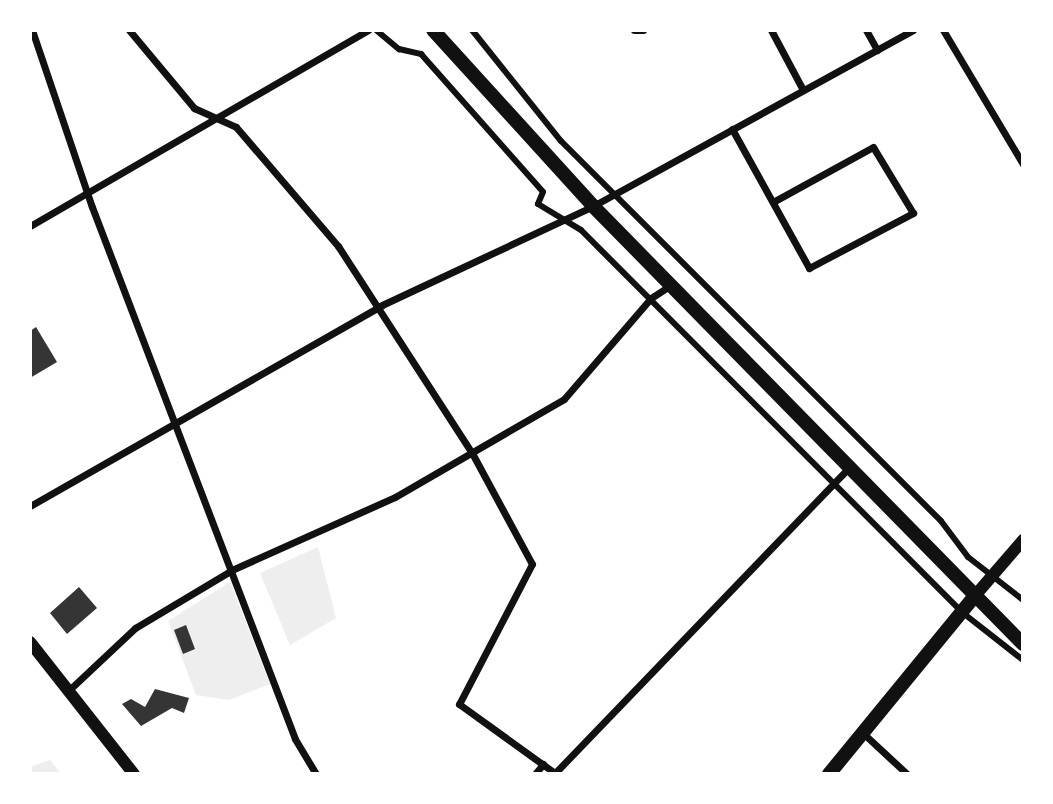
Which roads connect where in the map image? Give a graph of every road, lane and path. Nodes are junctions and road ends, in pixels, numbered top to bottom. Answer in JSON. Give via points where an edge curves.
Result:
{"nodes":[{"id":1,"x":32,"y":30,"type":"edge"},
{"id":2,"x":129,"y":30,"type":"edge"},
{"id":3,"x":368,"y":30,"type":"edge"},
{"id":4,"x":376,"y":30,"type":"edge"},
{"id":5,"x":433,"y":30,"type":"edge"},
{"id":6,"x":472,"y":30,"type":"edge"},
{"id":7,"x":634,"y":30,"type":"edge"},
{"id":8,"x":643,"y":30,"type":"edge"},
{"id":9,"x":771,"y":30,"type":"edge"},
{"id":10,"x":866,"y":30,"type":"edge"},
{"id":11,"x":913,"y":30,"type":"edge"},
{"id":12,"x":943,"y":30,"type":"edge"},
{"id":13,"x":877,"y":50,"type":"junction"},
{"id":14,"x":803,"y":90,"type":"junction"},
{"id":15,"x":220,"y":117,"type":"junction"},
{"id":16,"x":732,"y":129,"type":"junction"},
{"id":17,"x":1023,"y":164,"type":"edge"},
{"id":18,"x":90,"y":193,"type":"junction"},
{"id":19,"x":615,"y":193,"type":"junction"},
{"id":20,"x":773,"y":202,"type":"junction"},
{"id":21,"x":593,"y":206,"type":"junction"},
{"id":22,"x":563,"y":219,"type":"junction"},
{"id":23,"x":30,"y":226,"type":"edge"},
{"id":24,"x":671,"y":285,"type":"junction"},
{"id":25,"x":651,"y":298,"type":"junction"},
{"id":26,"x":382,"y":305,"type":"junction"},
{"id":27,"x":179,"y":422,"type":"junction"},
{"id":28,"x":472,"y":453,"type":"junction"},
{"id":29,"x":849,"y":468,"type":"junction"},
{"id":30,"x":834,"y":481,"type":"junction"},
{"id":31,"x":30,"y":506,"type":"edge"},
{"id":32,"x":1023,"y":540,"type":"edge"},
{"id":33,"x":234,"y":569,"type":"junction"},
{"id":34,"x":994,"y":574,"type":"junction"},
{"id":35,"x":973,"y":598,"type":"junction"},
{"id":36,"x":1023,"y":600,"type":"edge"},
{"id":37,"x":963,"y":613,"type":"junction"},
{"id":38,"x":30,"y":642,"type":"edge"},
{"id":39,"x":1023,"y":644,"type":"edge"},
{"id":40,"x":1023,"y":660,"type":"edge"},
{"id":41,"x":68,"y":691,"type":"junction"},
{"id":42,"x":866,"y":735,"type":"junction"},
{"id":43,"x":544,"y":764,"type":"junction"},
{"id":44,"x":134,"y":774,"type":"edge"},
{"id":45,"x":316,"y":774,"type":"edge"},
{"id":46,"x":535,"y":774,"type":"edge"},
{"id":47,"x":555,"y":774,"type":"edge"},
{"id":48,"x":830,"y":774,"type":"edge"},
{"id":49,"x":907,"y":774,"type":"edge"}],
"edges":[{"from":1,"to":18,"type":"street"},
{"from":2,"to":15,"type":"street","via":[[194,108]]},
{"from":3,"to":15,"type":"street"},
{"from":4,"to":22,"type":"street","via":[[399,49],[421,54],[543,192],[538,204]]},
{"from":5,"to":21,"type":"main road"},
{"from":6,"to":19,"type":"street","via":[[561,141]]},
{"from":7,"to":8,"type":"street"},
{"from":9,"to":14,"type":"street"},
{"from":10,"to":13,"type":"street"},
{"from":11,"to":13,"type":"street"},
{"from":12,"to":17,"type":"street"},
{"from":13,"to":14,"type":"street"},
{"from":14,"to":16,"type":"street"},
{"from":15,"to":18,"type":"street"},
{"from":15,"to":26,"type":"street","via":[[278,176]]},
{"from":16,"to":19,"type":"street"},
{"from":16,"to":20,"type":"street"},
{"from":18,"to":23,"type":"street"},
{"from":18,"to":27,"type":"street"},
{"from":19,"to":21,"type":"street"},
{"from":19,"to":34,"type":"street","via":[[941,521],[968,557]]},
{"from":20,"to":20,"type":"street","via":[[809,268],[913,213],[873,147]]},
{"from":21,"to":22,"type":"street"},
{"from":21,"to":24,"type":"main road"},
{"from":22,"to":25,"type":"street"},
{"from":22,"to":26,"type":"street"},
{"from":24,"to":25,"type":"street"},
{"from":24,"to":29,"type":"main road"},
{"from":25,"to":28,"type":"street","via":[[564,399]]},
{"from":25,"to":30,"type":"street"},
{"from":26,"to":27,"type":"street"},
{"from":26,"to":28,"type":"street"},
{"from":27,"to":31,"type":"street"},
{"from":27,"to":33,"type":"street"},
{"from":28,"to":33,"type":"street","via":[[395,497]]},
{"from":28,"to":43,"type":"street","via":[[532,564],[459,704]]},
{"from":29,"to":30,"type":"street"},
{"from":29,"to":35,"type":"main road"},
{"from":30,"to":37,"type":"street"},
{"from":30,"to":47,"type":"street"},
{"from":32,"to":34,"type":"street"},
{"from":33,"to":41,"type":"street","via":[[135,628]]},
{"from":33,"to":45,"type":"street","via":[[295,738]]},
{"from":34,"to":35,"type":"street"},
{"from":34,"to":36,"type":"street"},
{"from":35,"to":37,"type":"main road"},
{"from":35,"to":39,"type":"main road"},
{"from":37,"to":40,"type":"street"},
{"from":37,"to":42,"type":"main road"},
{"from":38,"to":41,"type":"street"},
{"from":41,"to":44,"type":"street"},
{"from":42,"to":48,"type":"main road"},
{"from":42,"to":49,"type":"street"},
{"from":43,"to":46,"type":"street"},
{"from":43,"to":47,"type":"street"}]}
